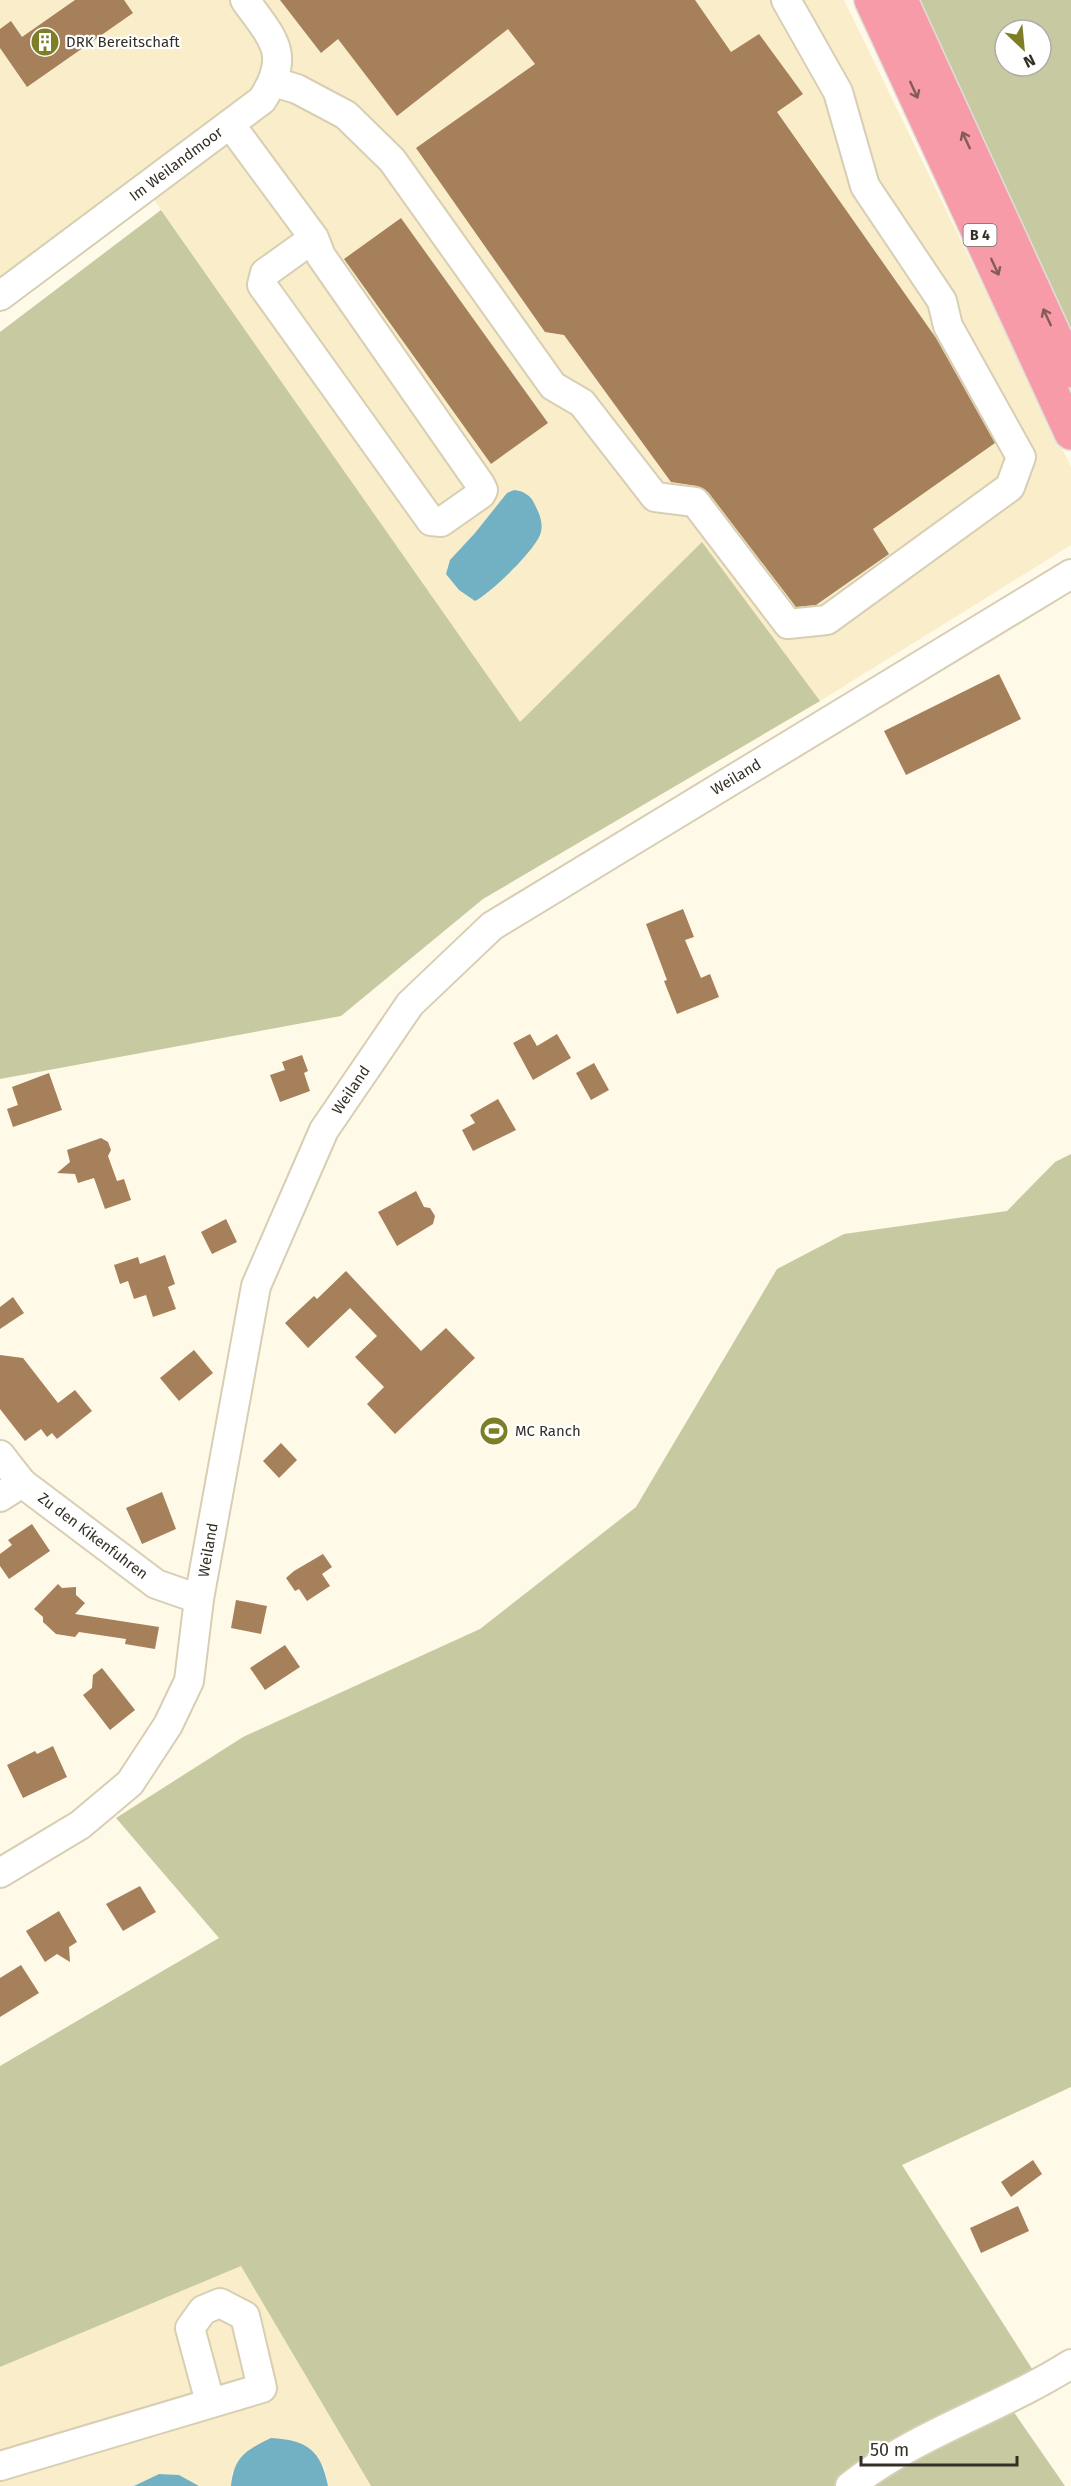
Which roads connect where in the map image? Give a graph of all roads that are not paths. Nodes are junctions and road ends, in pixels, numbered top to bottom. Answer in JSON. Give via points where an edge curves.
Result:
{"nodes":[{"id":1,"x":245,"y":0,"type":"edge"},
{"id":2,"x":786,"y":0,"type":"edge"},
{"id":3,"x":871,"y":0,"type":"edge"},
{"id":4,"x":901,"y":0,"type":"edge"},
{"id":5,"x":274,"y":82,"type":"junction"},
{"id":6,"x":230,"y":124,"type":"junction"},
{"id":7,"x":314,"y":238,"type":"junction"},
{"id":8,"x":0,"y":297,"type":"edge"},
{"id":9,"x":1071,"y":371,"type":"edge"},
{"id":10,"x":1071,"y":433,"type":"edge"},
{"id":11,"x":1071,"y":574,"type":"edge"},
{"id":12,"x":0,"y":1455,"type":"edge"},
{"id":13,"x":11,"y":1490,"type":"edge"},
{"id":14,"x":199,"y":1599,"type":"junction"},
{"id":15,"x":0,"y":1873,"type":"edge"},
{"id":16,"x":1071,"y":2364,"type":"edge"},
{"id":17,"x":210,"y":2402,"type":"dead end"},
{"id":18,"x":0,"y":2466,"type":"edge"},
{"id":19,"x":850,"y":2486,"type":"edge"}],
"edges":[{"from":1,"to":5,"type":"street","via":[[273,38],[279,61]]},
{"from":2,"to":5,"type":"street","via":[[838,92],[865,186],[942,301],[948,326],[1021,457],[1010,488],[827,620],[788,624],[695,502],[655,497],[582,403],[553,386],[392,160],[346,115],[297,88]]},
{"from":3,"to":10,"type":"highway","number":"B 4","one_way":true},
{"from":9,"to":4,"type":"highway","number":"B 4","one_way":true},
{"from":5,"to":6,"type":"street","name":"Im Weilandmoor","via":[[262,100]]},
{"from":6,"to":7,"type":"street"},
{"from":6,"to":8,"type":"street","name":"Im Weilandmoor","via":[[80,228]]},
{"from":7,"to":7,"type":"street","via":[[321,256],[483,490],[441,522],[431,521],[262,285],[265,273]]},
{"from":11,"to":14,"type":"street","name":"Weiland","via":[[492,926],[410,1004],[324,1130],[256,1286]]},
{"from":12,"to":13,"type":"street","name":"Zu den Kikenfuhren"},
{"from":13,"to":14,"type":"street","name":"Zu den Kikenfuhren","via":[[156,1584]]},
{"from":14,"to":15,"type":"street","name":"Weiland","via":[[189,1681],[168,1725],[130,1783],[80,1825]]},
{"from":16,"to":19,"type":"street","via":[[1040,2384],[934,2433]]},
{"from":17,"to":18,"type":"street"}]}
